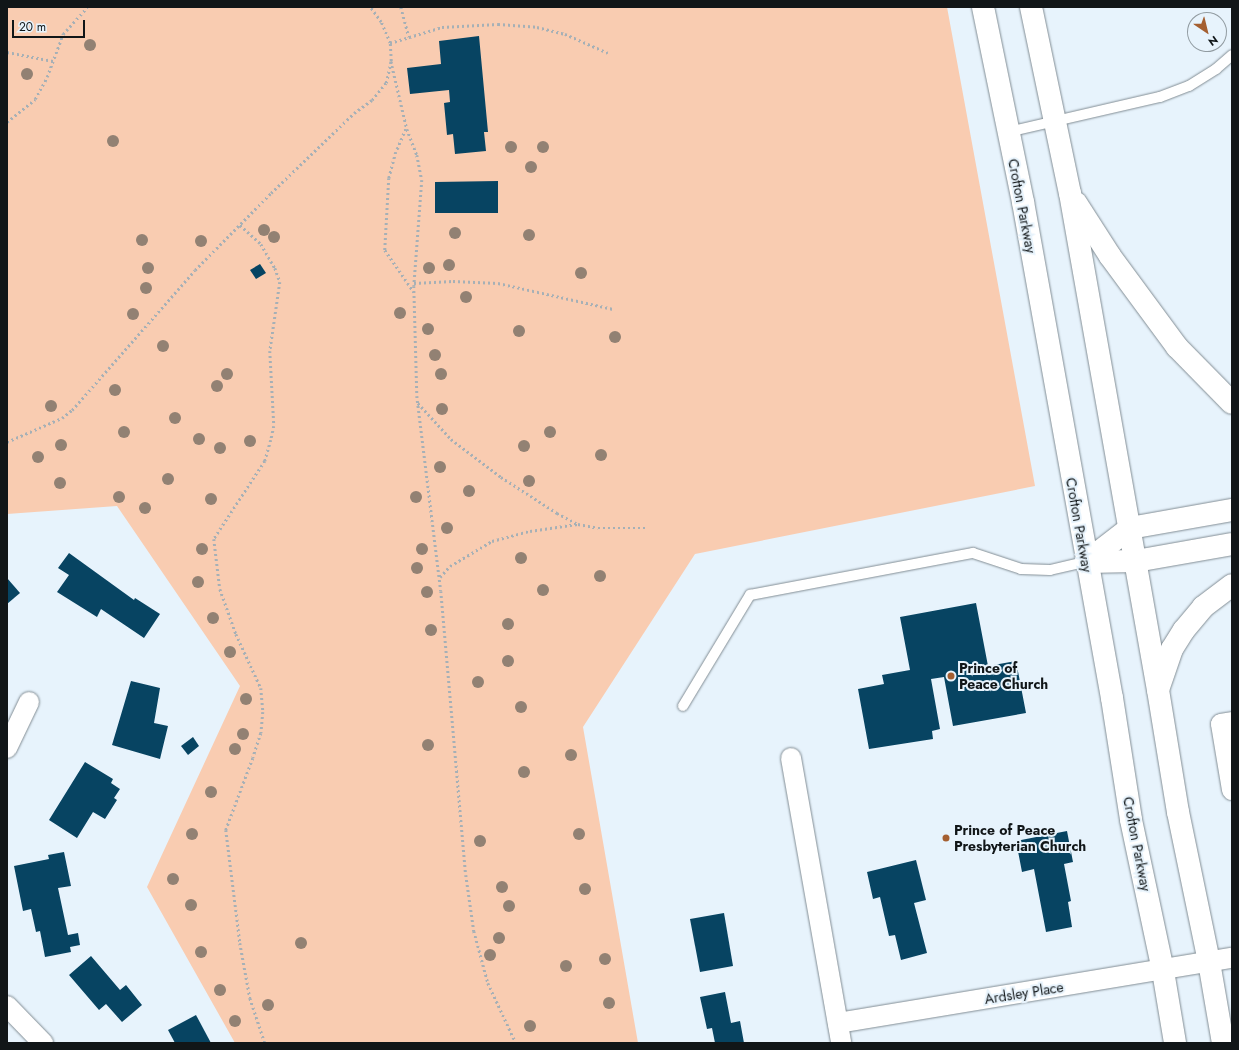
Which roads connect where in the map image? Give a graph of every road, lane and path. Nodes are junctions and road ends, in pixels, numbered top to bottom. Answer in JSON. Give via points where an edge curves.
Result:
{"nodes":[{"id":1,"x":87,"y":7,"type":"edge"},
{"id":2,"x":370,"y":7,"type":"edge"},
{"id":3,"x":401,"y":7,"type":"edge"},
{"id":4,"x":983,"y":7,"type":"edge"},
{"id":5,"x":1031,"y":7,"type":"edge"},
{"id":6,"x":409,"y":37,"type":"junction"},
{"id":7,"x":390,"y":43,"type":"junction"},
{"id":8,"x":7,"y":52,"type":"edge"},
{"id":9,"x":608,"y":53,"type":"dead end"},
{"id":10,"x":1232,"y":55,"type":"edge"},
{"id":11,"x":53,"y":61,"type":"junction"},
{"id":12,"x":391,"y":61,"type":"junction"},
{"id":13,"x":7,"y":122,"type":"edge"},
{"id":14,"x":1054,"y":122,"type":"junction"},
{"id":15,"x":407,"y":129,"type":"junction"},
{"id":16,"x":1008,"y":132,"type":"junction"},
{"id":17,"x":1070,"y":193,"type":"junction"},
{"id":18,"x":240,"y":225,"type":"junction"},
{"id":19,"x":414,"y":283,"type":"junction"},
{"id":20,"x":414,"y":292,"type":"junction"},
{"id":21,"x":613,"y":309,"type":"dead end"},
{"id":22,"x":418,"y":403,"type":"junction"},
{"id":23,"x":1232,"y":403,"type":"edge"},
{"id":24,"x":7,"y":442,"type":"edge"},
{"id":25,"x":1232,"y":510,"type":"edge"},
{"id":26,"x":578,"y":524,"type":"junction"},
{"id":27,"x":648,"y":528,"type":"dead end"},
{"id":28,"x":1130,"y":528,"type":"junction"},
{"id":29,"x":1232,"y":544,"type":"edge"},
{"id":30,"x":1136,"y":561,"type":"junction"},
{"id":31,"x":1086,"y":562,"type":"junction"},
{"id":32,"x":440,"y":578,"type":"junction"},
{"id":33,"x":1232,"y":585,"type":"edge"},
{"id":34,"x":1158,"y":690,"type":"junction"},
{"id":35,"x":29,"y":702,"type":"dead end"},
{"id":36,"x":683,"y":706,"type":"dead end"},
{"id":37,"x":1232,"y":722,"type":"edge"},
{"id":38,"x":7,"y":748,"type":"edge"},
{"id":39,"x":791,"y":758,"type":"dead end"},
{"id":40,"x":1232,"y":790,"type":"edge"},
{"id":41,"x":1232,"y":958,"type":"edge"},
{"id":42,"x":1209,"y":962,"type":"junction"},
{"id":43,"x":1163,"y":971,"type":"junction"},
{"id":44,"x":7,"y":1006,"type":"edge"},
{"id":45,"x":838,"y":1023,"type":"junction"},
{"id":46,"x":43,"y":1043,"type":"edge"},
{"id":47,"x":265,"y":1043,"type":"edge"},
{"id":48,"x":516,"y":1043,"type":"edge"},
{"id":49,"x":841,"y":1043,"type":"edge"},
{"id":50,"x":1175,"y":1043,"type":"edge"},
{"id":51,"x":1223,"y":1043,"type":"edge"}],
"edges":[{"from":1,"to":11,"type":"path","via":[[63,34]]},
{"from":2,"to":7,"type":"path","via":[[381,22]]},
{"from":3,"to":6,"type":"path"},
{"from":4,"to":16,"type":"street","name":"Crofton Parkway"},
{"from":5,"to":14,"type":"street"},
{"from":6,"to":7,"type":"path"},
{"from":6,"to":9,"type":"path","via":[[442,27],[479,24],[537,27],[565,34]]},
{"from":7,"to":12,"type":"path"},
{"from":8,"to":11,"type":"path"},
{"from":10,"to":14,"type":"lane","via":[[1216,69],[1174,92]]},
{"from":11,"to":13,"type":"path","via":[[34,99]]},
{"from":12,"to":15,"type":"path"},
{"from":12,"to":18,"type":"path","via":[[386,83],[372,100],[354,113]]},
{"from":14,"to":16,"type":"lane"},
{"from":14,"to":17,"type":"street"},
{"from":15,"to":19,"type":"path","via":[[417,155],[422,188]]},
{"from":15,"to":20,"type":"path","via":[[396,152],[389,178],[385,250]]},
{"from":16,"to":31,"type":"street","name":"Crofton Parkway"},
{"from":17,"to":23,"type":"street","via":[[1110,256],[1178,347]]},
{"from":17,"to":28,"type":"street"},
{"from":18,"to":24,"type":"path","via":[[195,270],[72,410],[62,418]]},
{"from":18,"to":47,"type":"path","via":[[261,244],[280,282],[270,351],[274,426],[271,440],[265,461],[214,539],[220,589],[261,694],[263,712],[261,733],[226,830],[240,943],[250,998]]},
{"from":19,"to":20,"type":"path"},
{"from":19,"to":21,"type":"path","via":[[498,283]]},
{"from":20,"to":22,"type":"path"},
{"from":22,"to":26,"type":"path","via":[[451,439],[501,477]]},
{"from":22,"to":32,"type":"path"},
{"from":25,"to":28,"type":"street"},
{"from":26,"to":27,"type":"path","via":[[598,528]]},
{"from":26,"to":32,"type":"path","via":[[530,531],[492,541],[450,566]]},
{"from":28,"to":30,"type":"street"},
{"from":28,"to":31,"type":"street"},
{"from":29,"to":30,"type":"street"},
{"from":30,"to":31,"type":"street"},
{"from":30,"to":34,"type":"street"},
{"from":31,"to":36,"type":"lane","via":[[1050,570],[1021,569],[973,553],[750,595]]},
{"from":31,"to":43,"type":"street","name":"Crofton Parkway","via":[[1112,698],[1131,820]]},
{"from":32,"to":48,"type":"path","via":[[466,876],[474,931],[488,983]]},
{"from":33,"to":34,"type":"street","via":[[1203,607],[1184,630],[1172,649]]},
{"from":34,"to":42,"type":"street","via":[[1178,812]]},
{"from":35,"to":38,"type":"street"},
{"from":37,"to":40,"type":"street","via":[[1221,724]]},
{"from":39,"to":45,"type":"street"},
{"from":41,"to":42,"type":"street","name":"Ardsley Place"},
{"from":42,"to":43,"type":"street","name":"Ardsley Place"},
{"from":42,"to":51,"type":"street"},
{"from":43,"to":45,"type":"street","name":"Ardsley Place"},
{"from":43,"to":50,"type":"street","name":"Crofton Parkway"},
{"from":44,"to":46,"type":"street"},
{"from":45,"to":49,"type":"street"}]}
